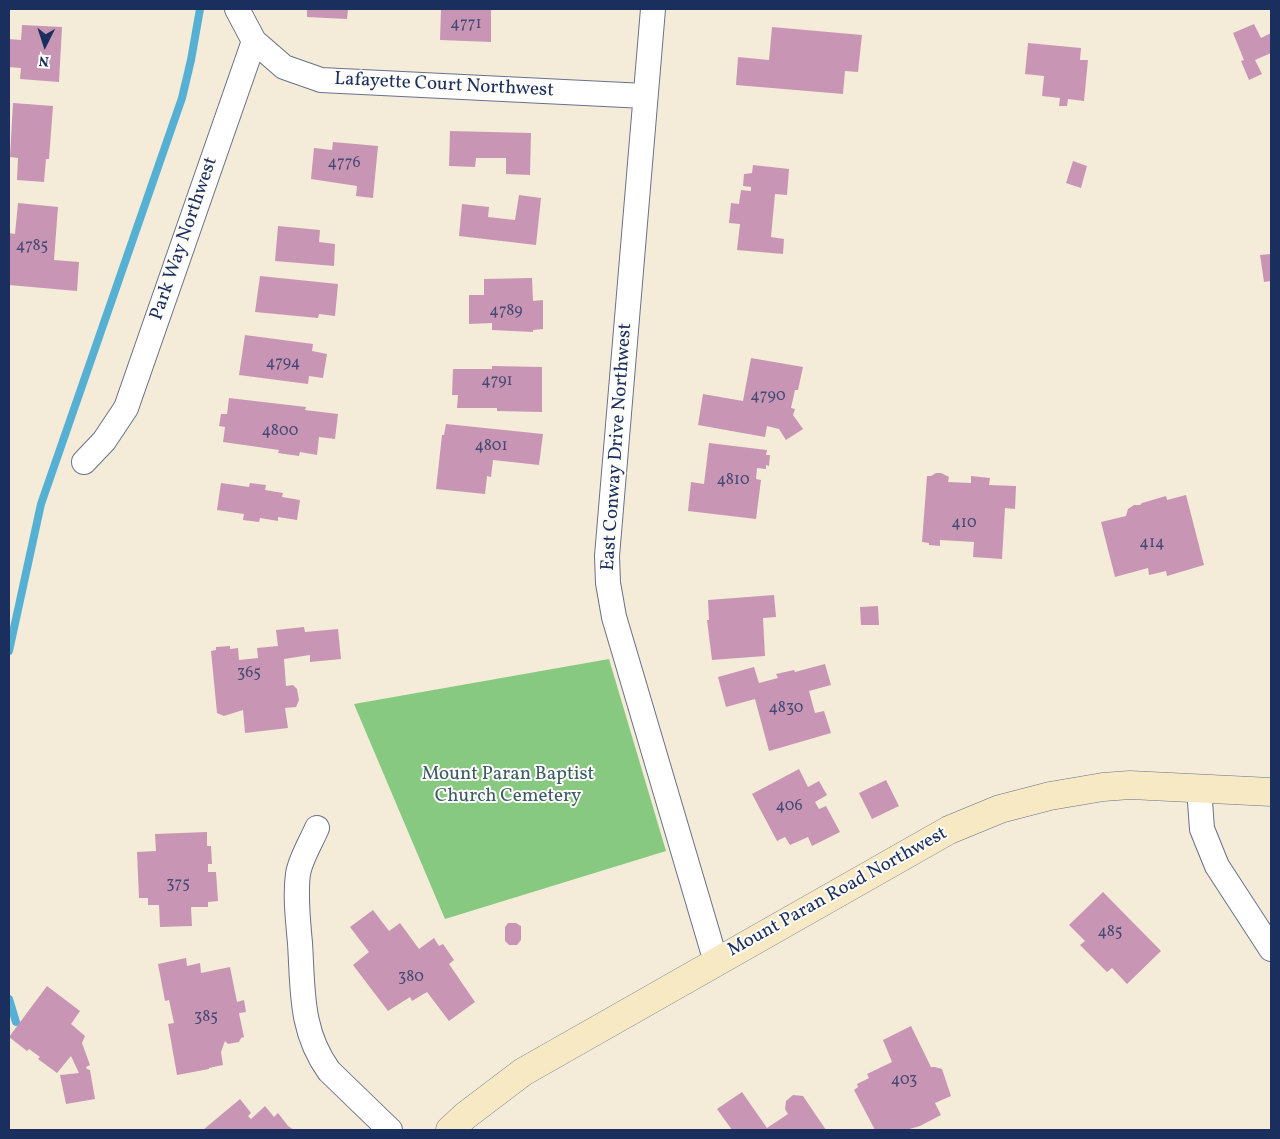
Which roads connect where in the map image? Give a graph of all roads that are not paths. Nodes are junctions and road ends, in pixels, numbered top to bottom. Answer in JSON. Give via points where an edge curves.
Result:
{"nodes":[{"id":1,"x":237,"y":9,"type":"edge"},
{"id":2,"x":653,"y":9,"type":"edge"},
{"id":3,"x":254,"y":41,"type":"junction"},
{"id":4,"x":645,"y":96,"type":"junction"},
{"id":5,"x":84,"y":462,"type":"dead end"},
{"id":6,"x":1199,"y":788,"type":"junction"},
{"id":7,"x":1271,"y":792,"type":"edge"},
{"id":8,"x":317,"y":828,"type":"dead end"},
{"id":9,"x":1271,"y":949,"type":"edge"},
{"id":10,"x":716,"y":962,"type":"junction"},
{"id":11,"x":390,"y":1130,"type":"edge"},
{"id":12,"x":450,"y":1130,"type":"edge"}],
"edges":[{"from":1,"to":3,"type":"street"},
{"from":2,"to":4,"type":"street","name":"East Conway Drive Northwest"},
{"from":3,"to":4,"type":"street","name":"Lafayette Court Northwest","via":[[284,67],[321,80]]},
{"from":3,"to":5,"type":"street","name":"Park Way Northwest","via":[[126,408],[104,442]]},
{"from":4,"to":10,"type":"street","name":"East Conway Drive Northwest","via":[[608,546],[608,583],[617,626]]},
{"from":6,"to":7,"type":"main road","name":"Mount Paran Road Northwest"},
{"from":6,"to":9,"type":"street","via":[[1202,829],[1217,866]]},
{"from":6,"to":10,"type":"main road","name":"Mount Paran Road Northwest","via":[[1102,787],[1000,809],[949,830]]},
{"from":8,"to":11,"type":"street","via":[[298,873],[302,992],[306,1018],[322,1062]]},
{"from":10,"to":12,"type":"main road","name":"Mount Paran Road Northwest","via":[[524,1072]]}]}
